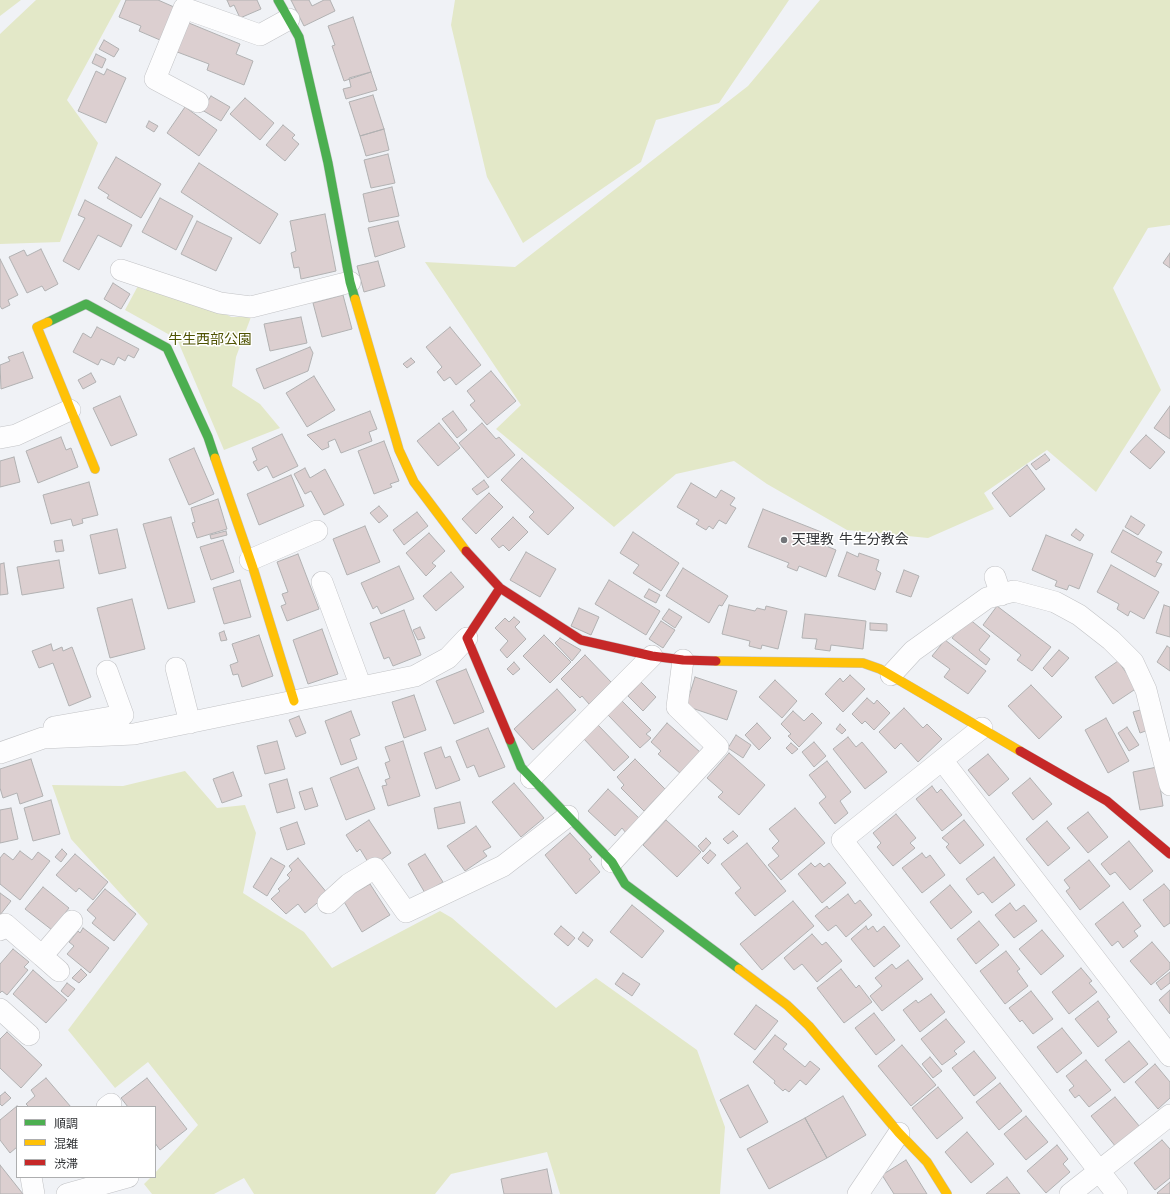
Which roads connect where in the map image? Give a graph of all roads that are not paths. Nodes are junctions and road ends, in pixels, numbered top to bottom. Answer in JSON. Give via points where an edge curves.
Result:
{"nodes":[{"id":1,"x":278,"y":0,"type":"edge"},
{"id":2,"x":289,"y":19,"type":"junction"},
{"id":3,"x":198,"y":102,"type":"dead end"},
{"id":4,"x":121,"y":270,"type":"dead end"},
{"id":5,"x":350,"y":282,"type":"junction"},
{"id":6,"x":70,"y":410,"type":"junction"},
{"id":7,"x":0,"y":438,"type":"edge"},
{"id":8,"x":94,"y":469,"type":"dead end"},
{"id":9,"x":317,"y":531,"type":"dead end"},
{"id":10,"x":250,"y":560,"type":"junction"},
{"id":11,"x":322,"y":582,"type":"dead end"},
{"id":12,"x":500,"y":588,"type":"junction"},
{"id":13,"x":467,"y":638,"type":"junction"},
{"id":14,"x":652,"y":656,"type":"junction"},
{"id":15,"x":683,"y":660,"type":"junction"},
{"id":16,"x":176,"y":668,"type":"dead end"},
{"id":17,"x":107,"y":671,"type":"dead end"},
{"id":18,"x":891,"y":675,"type":"junction"},
{"id":19,"x":361,"y":687,"type":"junction"},
{"id":20,"x":294,"y":701,"type":"junction"},
{"id":21,"x":190,"y":722,"type":"junction"},
{"id":22,"x":982,"y":728,"type":"junction"},
{"id":23,"x":43,"y":738,"type":"junction"},
{"id":24,"x":0,"y":752,"type":"edge"},
{"id":25,"x":942,"y":760,"type":"junction"},
{"id":26,"x":531,"y":778,"type":"junction"},
{"id":27,"x":1170,"y":785,"type":"edge"},
{"id":28,"x":568,"y":816,"type":"junction"},
{"id":29,"x":1170,"y":854,"type":"edge"},
{"id":30,"x":612,"y":862,"type":"junction"},
{"id":31,"x":328,"y":904,"type":"dead end"},
{"id":32,"x":72,"y":921,"type":"dead end"},
{"id":33,"x":0,"y":930,"type":"edge"},
{"id":34,"x":42,"y":956,"type":"junction"},
{"id":35,"x":59,"y":971,"type":"dead end"},
{"id":36,"x":0,"y":1009,"type":"edge"},
{"id":37,"x":29,"y":1035,"type":"dead end"},
{"id":38,"x":1170,"y":1056,"type":"edge"},
{"id":39,"x":1170,"y":1115,"type":"edge"},
{"id":40,"x":899,"y":1133,"type":"junction"},
{"id":41,"x":1099,"y":1171,"type":"junction"},
{"id":42,"x":31,"y":1178,"type":"edge"},
{"id":43,"x":124,"y":1178,"type":"edge"},
{"id":44,"x":34,"y":1194,"type":"edge"},
{"id":45,"x":67,"y":1194,"type":"edge"},
{"id":46,"x":858,"y":1194,"type":"edge"},
{"id":47,"x":947,"y":1194,"type":"edge"},
{"id":48,"x":1070,"y":1194,"type":"edge"},
{"id":49,"x":1117,"y":1194,"type":"edge"}],
"edges":[{"from":1,"to":2,"type":"street"},
{"from":2,"to":3,"type":"street","via":[[260,35],[184,8],[155,79]]},
{"from":2,"to":5,"type":"street","via":[[299,37],[328,163]]},
{"from":4,"to":5,"type":"street","via":[[220,303],[251,307]]},
{"from":5,"to":12,"type":"street","via":[[397,445],[414,482],[470,555]]},
{"from":6,"to":7,"type":"street","via":[[16,435]]},
{"from":6,"to":8,"type":"street"},
{"from":6,"to":10,"type":"street","via":[[37,327],[86,304],[167,348],[208,437]]},
{"from":9,"to":10,"type":"street"},
{"from":10,"to":20,"type":"street"},
{"from":11,"to":19,"type":"street"},
{"from":12,"to":13,"type":"street"},
{"from":12,"to":14,"type":"street","via":[[581,640]]},
{"from":13,"to":19,"type":"street","via":[[448,658],[415,676]]},
{"from":13,"to":26,"type":"street","via":[[521,767]]},
{"from":14,"to":15,"type":"street"},
{"from":14,"to":26,"type":"street"},
{"from":15,"to":18,"type":"street","via":[[864,663]]},
{"from":15,"to":30,"type":"street","via":[[676,707],[718,747]]},
{"from":16,"to":21,"type":"street"},
{"from":17,"to":23,"type":"street","via":[[122,715],[40,729]]},
{"from":18,"to":22,"type":"street"},
{"from":18,"to":27,"type":"street","via":[[913,651],[987,598],[998,586],[1055,602],[1079,615],[1133,662],[1146,690]]},
{"from":19,"to":20,"type":"street"},
{"from":20,"to":21,"type":"street"},
{"from":21,"to":23,"type":"street","via":[[134,734]]},
{"from":22,"to":25,"type":"street"},
{"from":22,"to":29,"type":"street","via":[[1107,801]]},
{"from":23,"to":24,"type":"street"},
{"from":25,"to":38,"type":"street"},
{"from":25,"to":41,"type":"street","via":[[842,840]]},
{"from":26,"to":28,"type":"street"},
{"from":28,"to":30,"type":"street"},
{"from":28,"to":31,"type":"street","via":[[503,866],[406,912],[375,868],[348,884]]},
{"from":30,"to":40,"type":"street","via":[[626,884],[787,1005]]},
{"from":32,"to":34,"type":"street"},
{"from":33,"to":34,"type":"street","via":[[5,924]]},
{"from":34,"to":35,"type":"street"},
{"from":36,"to":37,"type":"street"},
{"from":39,"to":41,"type":"street"},
{"from":40,"to":46,"type":"street"},
{"from":40,"to":47,"type":"street","via":[[927,1162]]},
{"from":41,"to":48,"type":"street"},
{"from":41,"to":49,"type":"street"},
{"from":42,"to":44,"type":"street"},
{"from":43,"to":45,"type":"street"}]}
